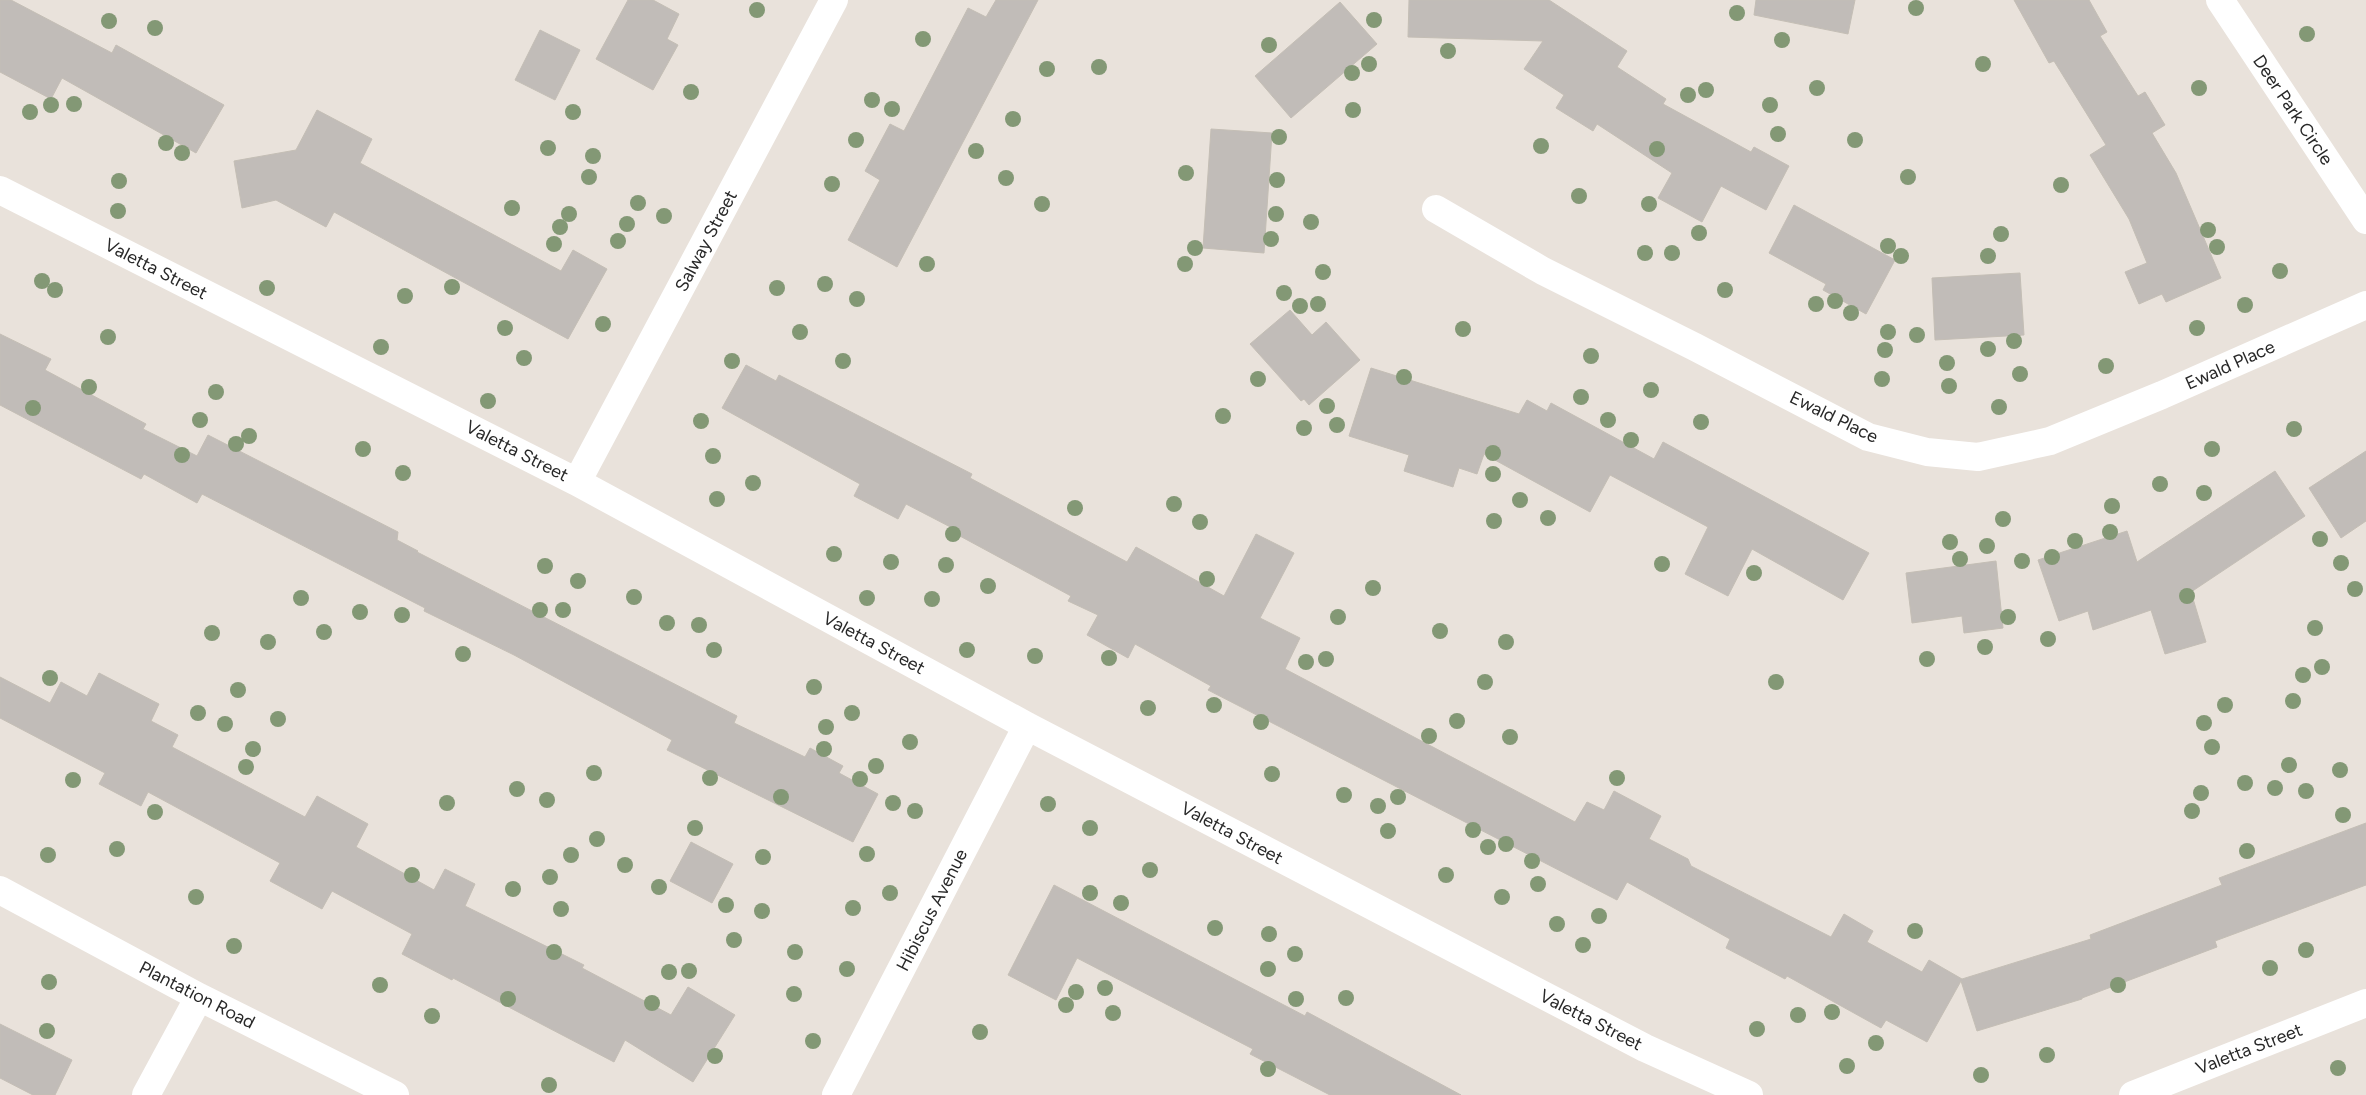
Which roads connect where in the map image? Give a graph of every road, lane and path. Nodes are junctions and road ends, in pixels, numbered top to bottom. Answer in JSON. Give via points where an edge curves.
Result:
{"nodes":[{"id":1,"x":834,"y":0,"type":"edge"},
{"id":2,"x":2220,"y":0,"type":"edge"},
{"id":3,"x":0,"y":190,"type":"edge"},
{"id":4,"x":1436,"y":209,"type":"dead end"},
{"id":5,"x":2366,"y":220,"type":"edge"},
{"id":6,"x":2366,"y":305,"type":"edge"},
{"id":7,"x":577,"y":482,"type":"junction"},
{"id":8,"x":1027,"y":726,"type":"junction"},
{"id":9,"x":0,"y":890,"type":"edge"},
{"id":10,"x":199,"y":997,"type":"junction"},
{"id":11,"x":2366,"y":1003,"type":"edge"},
{"id":12,"x":146,"y":1095,"type":"edge"},
{"id":13,"x":395,"y":1095,"type":"edge"},
{"id":14,"x":836,"y":1095,"type":"edge"},
{"id":15,"x":1749,"y":1095,"type":"edge"},
{"id":16,"x":2133,"y":1095,"type":"edge"}],
"edges":[{"from":1,"to":7,"type":"street","name":"Salway Street"},
{"from":2,"to":5,"type":"street","name":"Deer Park Circle"},
{"from":3,"to":7,"type":"street","name":"Valetta Street"},
{"from":4,"to":6,"type":"street","name":"Ewald Place","via":[[1543,271],[1868,437],[1927,452],[1978,456],[2050,442]]},
{"from":7,"to":8,"type":"street","name":"Valetta Street"},
{"from":8,"to":14,"type":"street","name":"Hibiscus Avenue"},
{"from":8,"to":15,"type":"street","name":"Valetta Street","via":[[1645,1048]]},
{"from":9,"to":10,"type":"street","name":"Plantation Road"},
{"from":10,"to":12,"type":"street"},
{"from":10,"to":13,"type":"street","name":"Plantation Road"},
{"from":11,"to":16,"type":"street","name":"Valetta Street"}]}
